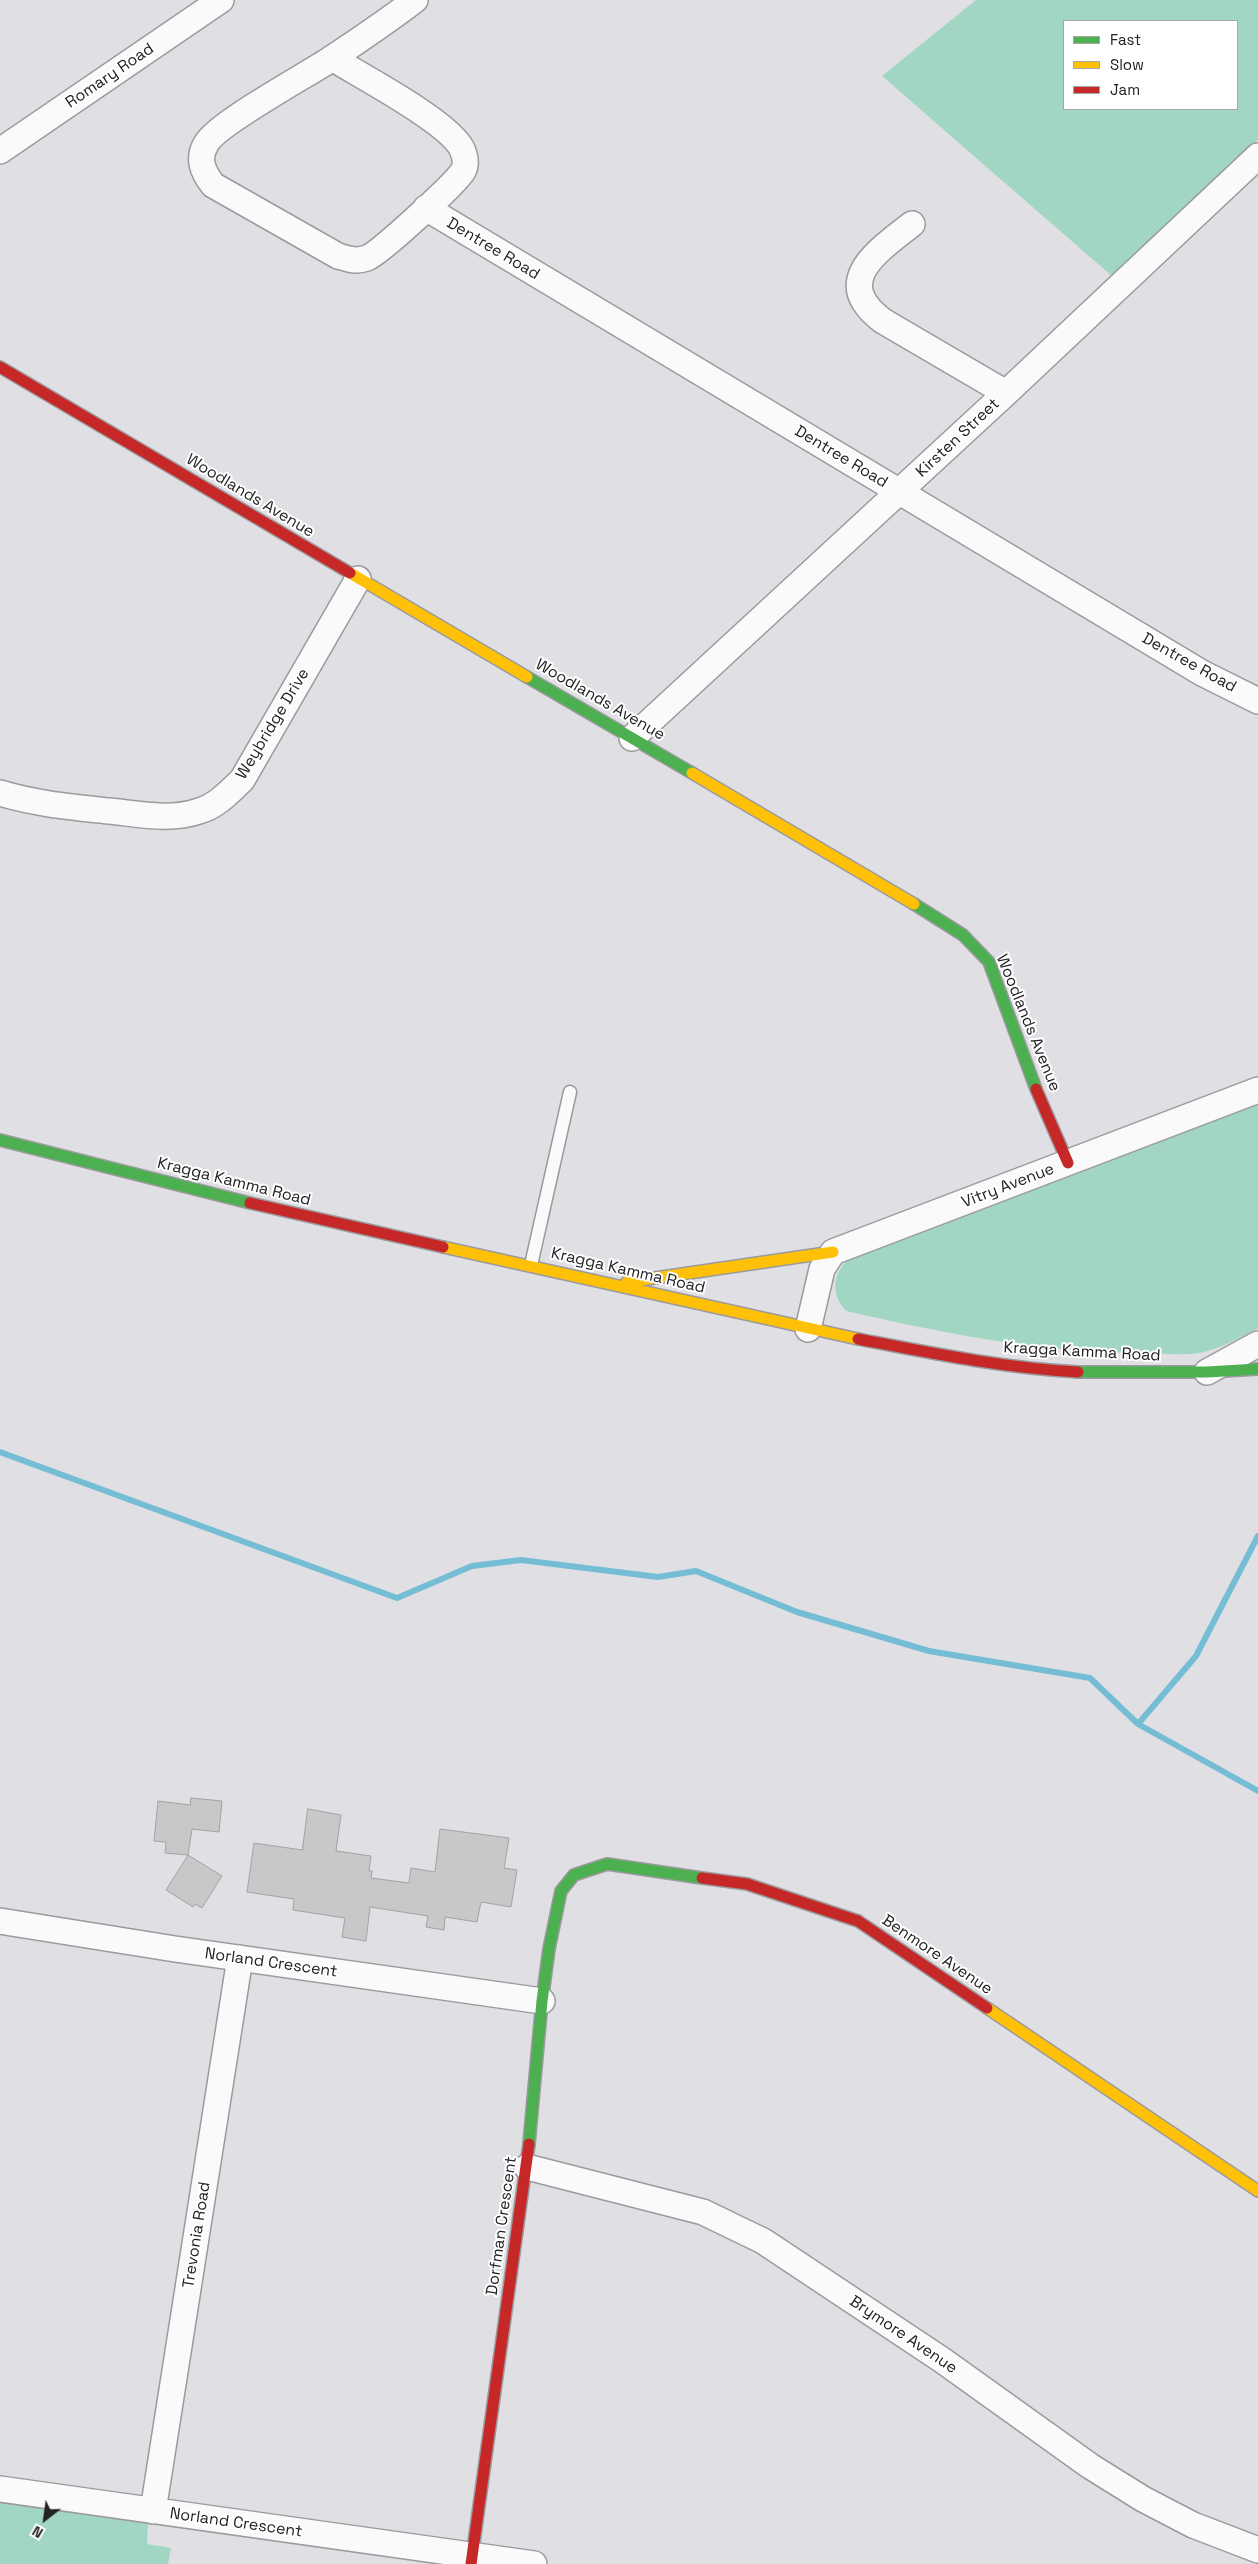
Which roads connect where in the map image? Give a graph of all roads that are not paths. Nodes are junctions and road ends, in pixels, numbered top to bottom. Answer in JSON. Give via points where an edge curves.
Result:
{"nodes":[{"id":1,"x":221,"y":0,"type":"edge"},
{"id":2,"x":415,"y":0,"type":"edge"},
{"id":3,"x":332,"y":58,"type":"junction"},
{"id":4,"x":0,"y":151,"type":"edge"},
{"id":5,"x":1258,"y":156,"type":"edge"},
{"id":6,"x":426,"y":208,"type":"junction"},
{"id":7,"x":912,"y":224,"type":"dead end"},
{"id":8,"x":0,"y":367,"type":"edge"},
{"id":9,"x":1006,"y":393,"type":"junction"},
{"id":10,"x":899,"y":492,"type":"junction"},
{"id":11,"x":358,"y":579,"type":"junction"},
{"id":12,"x":1258,"y":699,"type":"edge"},
{"id":13,"x":632,"y":738,"type":"junction"},
{"id":14,"x":0,"y":794,"type":"edge"},
{"id":15,"x":1258,"y":1090,"type":"edge"},
{"id":16,"x":570,"y":1092,"type":"dead end"},
{"id":17,"x":0,"y":1140,"type":"edge"},
{"id":18,"x":1068,"y":1164,"type":"junction"},
{"id":19,"x":833,"y":1252,"type":"junction"},
{"id":20,"x":532,"y":1265,"type":"junction"},
{"id":21,"x":613,"y":1285,"type":"junction"},
{"id":22,"x":808,"y":1328,"type":"junction"},
{"id":23,"x":1258,"y":1344,"type":"edge"},
{"id":24,"x":1258,"y":1369,"type":"edge"},
{"id":25,"x":1207,"y":1372,"type":"junction"},
{"id":26,"x":561,"y":1891,"type":"joint"},
{"id":27,"x":0,"y":1921,"type":"edge"},
{"id":28,"x":240,"y":1958,"type":"junction"},
{"id":29,"x":542,"y":2001,"type":"junction"},
{"id":30,"x":527,"y":2167,"type":"junction"},
{"id":31,"x":1258,"y":2191,"type":"edge"},
{"id":32,"x":0,"y":2489,"type":"edge"},
{"id":33,"x":153,"y":2511,"type":"junction"},
{"id":34,"x":1258,"y":2550,"type":"edge"},
{"id":35,"x":472,"y":2560,"type":"edge"},
{"id":36,"x":534,"y":2564,"type":"edge"}],
"edges":[{"from":1,"to":4,"type":"street","name":"Romary Road"},
{"from":2,"to":3,"type":"street"},
{"from":3,"to":6,"type":"street","via":[[433,120],[458,142],[466,160],[463,170]]},
{"from":3,"to":6,"type":"street","via":[[214,132],[202,152],[206,175],[213,185],[338,256],[354,260],[374,254]]},
{"from":5,"to":9,"type":"street","name":"Kirsten Street"},
{"from":6,"to":10,"type":"street","name":"Dentree Road"},
{"from":7,"to":9,"type":"street","via":[[868,260],[860,286],[862,301],[883,321]]},
{"from":8,"to":11,"type":"street","name":"Woodlands Avenue"},
{"from":9,"to":10,"type":"street","name":"Kirsten Street"},
{"from":10,"to":12,"type":"street","name":"Dentree Road","via":[[1202,672]]},
{"from":10,"to":13,"type":"street","name":"Kirsten Street"},
{"from":11,"to":13,"type":"street","name":"Woodlands Avenue"},
{"from":11,"to":14,"type":"street","name":"Weybridge Drive","via":[[242,780],[220,801],[202,811],[182,816],[154,816],[28,802]]},
{"from":13,"to":18,"type":"street","name":"Woodlands Avenue","via":[[922,908],[978,948],[988,962]]},
{"from":15,"to":18,"type":"street","name":"Vitry Avenue"},
{"from":16,"to":20,"type":"lane"},
{"from":17,"to":20,"type":"street","name":"Kragga Kamma Road","via":[[262,1206]]},
{"from":18,"to":19,"type":"street","name":"Vitry Avenue"},
{"from":19,"to":21,"type":"street"},
{"from":19,"to":22,"type":"street","via":[[822,1269]]},
{"from":20,"to":21,"type":"street","name":"Kragga Kamma Road"},
{"from":21,"to":22,"type":"street","name":"Kragga Kamma Road"},
{"from":22,"to":25,"type":"street","name":"Kragga Kamma Road","via":[[1030,1369]]},
{"from":23,"to":25,"type":"street"},
{"from":24,"to":25,"type":"street","name":"Kragga Kamma Road"},
{"from":26,"to":29,"type":"street","name":"Dorfman Crescent"},
{"from":26,"to":31,"type":"street","name":"Benmore Avenue","via":[[574,1875],[607,1864],[747,1884],[858,1921]]},
{"from":27,"to":28,"type":"street","name":"Norland Crescent"},
{"from":28,"to":29,"type":"street","name":"Norland Crescent"},
{"from":28,"to":33,"type":"street","name":"Trevonia Road"},
{"from":29,"to":30,"type":"street","name":"Dorfman Crescent"},
{"from":30,"to":34,"type":"street","name":"Brymore Avenue","via":[[703,2212],[763,2241],[942,2360],[1090,2466],[1143,2499],[1193,2524]]},
{"from":30,"to":35,"type":"street","name":"Dorfman Crescent"},
{"from":32,"to":33,"type":"street","name":"Norland Crescent"},
{"from":33,"to":35,"type":"street","name":"Norland Crescent"},
{"from":35,"to":36,"type":"street","name":"Norland Crescent"}]}
